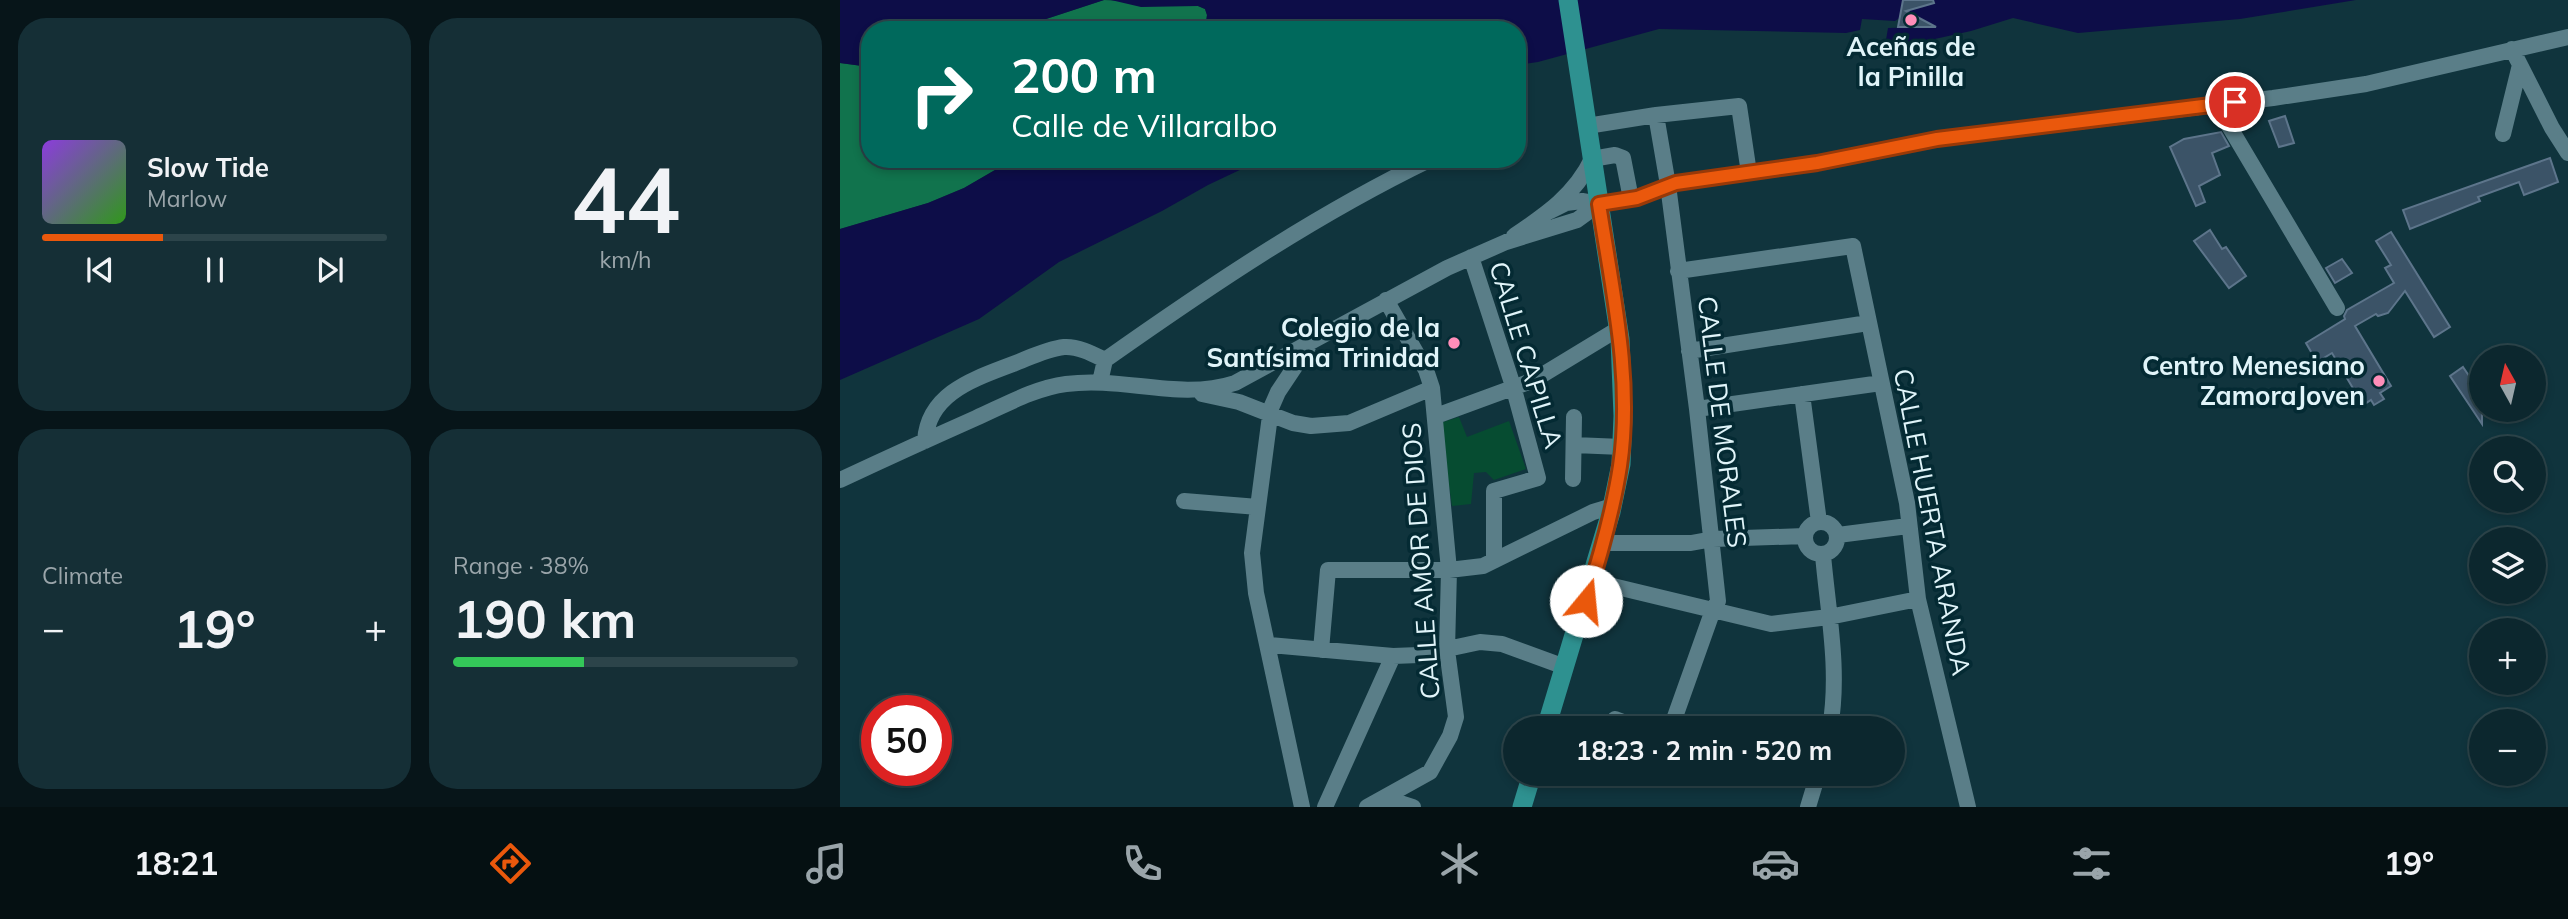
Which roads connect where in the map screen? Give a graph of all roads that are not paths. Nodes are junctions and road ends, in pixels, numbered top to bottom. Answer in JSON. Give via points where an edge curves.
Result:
{"nodes":[{"id":1,"x":1568,"y":0,"type":"edge"},
{"id":2,"x":2568,"y":37,"type":"edge"},
{"id":3,"x":2512,"y":50,"type":"junction"},
{"id":4,"x":2520,"y":65,"type":"junction"},
{"id":5,"x":2216,"y":104,"type":"junction"},
{"id":6,"x":1656,"y":115,"type":"junction"},
{"id":7,"x":1587,"y":126,"type":"junction"},
{"id":8,"x":2502,"y":134,"type":"dead end"},
{"id":9,"x":2568,"y":153,"type":"edge"},
{"id":10,"x":1592,"y":159,"type":"junction"},
{"id":11,"x":1412,"y":168,"type":"edge"},
{"id":12,"x":1749,"y":173,"type":"junction"},
{"id":13,"x":1668,"y":186,"type":"junction"},
{"id":14,"x":1631,"y":199,"type":"junction"},
{"id":15,"x":1599,"y":204,"type":"junction"},
{"id":16,"x":1550,"y":211,"type":"junction"},
{"id":17,"x":1506,"y":242,"type":"junction"},
{"id":18,"x":1471,"y":257,"type":"junction"},
{"id":19,"x":1678,"y":271,"type":"junction"},
{"id":20,"x":1386,"y":300,"type":"junction"},
{"id":21,"x":2337,"y":307,"type":"dead end"},
{"id":22,"x":1868,"y":323,"type":"junction"},
{"id":23,"x":1618,"y":329,"type":"junction"},
{"id":24,"x":1310,"y":344,"type":"junction"},
{"id":25,"x":1689,"y":351,"type":"junction"},
{"id":26,"x":1105,"y":360,"type":"junction"},
{"id":27,"x":1100,"y":382,"type":"junction"},
{"id":28,"x":1881,"y":383,"type":"junction"},
{"id":29,"x":1513,"y":386,"type":"junction"},
{"id":30,"x":1432,"y":388,"type":"junction"},
{"id":31,"x":1191,"y":391,"type":"junction"},
{"id":32,"x":1802,"y":394,"type":"junction"},
{"id":33,"x":1697,"y":409,"type":"junction"},
{"id":34,"x":1270,"y":414,"type":"junction"},
{"id":35,"x":1436,"y":416,"type":"junction"},
{"id":36,"x":1574,"y":417,"type":"dead end"},
{"id":37,"x":925,"y":441,"type":"junction"},
{"id":38,"x":1574,"y":445,"type":"junction"},
{"id":39,"x":1622,"y":447,"type":"junction"},
{"id":40,"x":1573,"y":479,"type":"dead end"},
{"id":41,"x":840,"y":480,"type":"edge"},
{"id":42,"x":1184,"y":501,"type":"dead end"},
{"id":43,"x":1613,"y":506,"type":"junction"},
{"id":44,"x":1258,"y":507,"type":"junction"},
{"id":45,"x":1819,"y":522,"type":"junction"},
{"id":46,"x":1908,"y":526,"type":"junction"},
{"id":47,"x":1838,"y":534,"type":"junction"},
{"id":48,"x":1805,"y":536,"type":"junction"},
{"id":49,"x":1713,"y":540,"type":"junction"},
{"id":50,"x":1603,"y":543,"type":"junction"},
{"id":51,"x":1823,"y":555,"type":"junction"},
{"id":52,"x":1494,"y":560,"type":"junction"},
{"id":53,"x":1449,"y":570,"type":"junction"},
{"id":54,"x":1592,"y":581,"type":"junction"},
{"id":55,"x":1918,"y":599,"type":"junction"},
{"id":56,"x":1713,"y":610,"type":"junction"},
{"id":57,"x":1829,"y":617,"type":"junction"},
{"id":58,"x":1269,"y":645,"type":"junction"},
{"id":59,"x":1321,"y":650,"type":"junction"},
{"id":60,"x":1447,"y":650,"type":"junction"},
{"id":61,"x":1393,"y":656,"type":"junction"},
{"id":62,"x":1565,"y":667,"type":"junction"},
{"id":63,"x":1550,"y":716,"type":"edge"},
{"id":64,"x":1675,"y":716,"type":"edge"},
{"id":65,"x":1832,"y":716,"type":"edge"},
{"id":66,"x":1528,"y":786,"type":"edge"},
{"id":67,"x":1814,"y":786,"type":"edge"},
{"id":68,"x":1385,"y":798,"type":"junction"},
{"id":69,"x":1302,"y":807,"type":"edge"},
{"id":70,"x":1325,"y":807,"type":"edge"},
{"id":71,"x":1367,"y":807,"type":"edge"},
{"id":72,"x":1413,"y":807,"type":"edge"},
{"id":73,"x":1522,"y":807,"type":"edge"},
{"id":74,"x":1808,"y":807,"type":"edge"},
{"id":75,"x":1968,"y":807,"type":"edge"}],
"edges":[{"from":1,"to":7,"type":"main road"},
{"from":2,"to":3,"type":"street"},
{"from":3,"to":4,"type":"street"},
{"from":3,"to":5,"type":"street","via":[[2366,84]]},
{"from":4,"to":8,"type":"street"},
{"from":4,"to":9,"type":"street"},
{"from":5,"to":12,"type":"street","via":[[1954,136]]},
{"from":5,"to":21,"type":"street"},
{"from":6,"to":7,"type":"street"},
{"from":6,"to":12,"type":"street","via":[[1739,106]]},
{"from":6,"to":13,"type":"street","name":"CALLE DE MORALES"},
{"from":7,"to":10,"type":"main road"},
{"from":10,"to":14,"type":"street","via":[[1623,158]]},
{"from":10,"to":15,"type":"main road"},
{"from":10,"to":16,"type":"street","via":[[1577,184]]},
{"from":11,"to":26,"type":"street","via":[[1294,233]]},
{"from":12,"to":13,"type":"street"},
{"from":13,"to":14,"type":"street"},
{"from":13,"to":19,"type":"street","name":"CALLE DE MORALES"},
{"from":14,"to":15,"type":"street"},
{"from":15,"to":16,"type":"street","via":[[1572,202]]},
{"from":15,"to":17,"type":"street","via":[[1577,220]]},
{"from":15,"to":23,"type":"main road"},
{"from":16,"to":17,"type":"street"},
{"from":17,"to":18,"type":"street"},
{"from":18,"to":20,"type":"street"},
{"from":18,"to":29,"type":"street","name":"CALLE CAPILLA"},
{"from":19,"to":22,"type":"street","name":"CALLE HUERTA ARANDA","via":[[1853,246]]},
{"from":19,"to":25,"type":"street","name":"CALLE DE MORALES"},
{"from":20,"to":24,"type":"street"},
{"from":20,"to":30,"type":"street","name":"CALLE AMOR DE DIOS"},
{"from":22,"to":25,"type":"street"},
{"from":22,"to":28,"type":"street","name":"CALLE HUERTA ARANDA"},
{"from":23,"to":29,"type":"street","via":[[1534,380]]},
{"from":23,"to":39,"type":"main road"},
{"from":24,"to":31,"type":"street","via":[[1235,383]]},
{"from":24,"to":34,"type":"street","via":[[1278,392]]},
{"from":25,"to":33,"type":"street","name":"CALLE DE MORALES"},
{"from":26,"to":27,"type":"street"},
{"from":26,"to":37,"type":"street","via":[[1066,347],[979,378],[953,391],[937,407],[926,425]]},
{"from":27,"to":31,"type":"street"},
{"from":27,"to":37,"type":"street","via":[[1044,389]]},
{"from":28,"to":32,"type":"street"},
{"from":28,"to":46,"type":"street","name":"CALLE HUERTA ARANDA"},
{"from":29,"to":35,"type":"street"},
{"from":29,"to":52,"type":"street","name":"CALLE CAPILLA","via":[[1538,478],[1494,491]]},
{"from":30,"to":34,"type":"street","via":[[1349,423],[1311,426]]},
{"from":30,"to":35,"type":"street","name":"CALLE AMOR DE DIOS"},
{"from":31,"to":34,"type":"street"},
{"from":32,"to":33,"type":"street"},
{"from":32,"to":45,"type":"street"},
{"from":33,"to":49,"type":"street","name":"CALLE DE MORALES"},
{"from":34,"to":44,"type":"street"},
{"from":35,"to":53,"type":"street","name":"CALLE AMOR DE DIOS"},
{"from":36,"to":38,"type":"street"},
{"from":37,"to":41,"type":"street"},
{"from":38,"to":39,"type":"street"},
{"from":38,"to":40,"type":"street"},
{"from":39,"to":43,"type":"main road"},
{"from":42,"to":44,"type":"street"},
{"from":43,"to":50,"type":"main road"},
{"from":43,"to":52,"type":"street"},
{"from":44,"to":58,"type":"street","via":[[1252,553]]},
{"from":45,"to":47,"type":"street","via":[[1831,524]]},
{"from":45,"to":48,"type":"street"},
{"from":46,"to":47,"type":"street"},
{"from":46,"to":55,"type":"street","name":"CALLE HUERTA ARANDA"},
{"from":47,"to":51,"type":"street","via":[[1835,548]]},
{"from":48,"to":49,"type":"street"},
{"from":48,"to":51,"type":"street","via":[[1806,546]]},
{"from":49,"to":50,"type":"street"},
{"from":49,"to":56,"type":"street","name":"CALLE DE MORALES","via":[[1718,601]]},
{"from":50,"to":54,"type":"main road"},
{"from":51,"to":57,"type":"street"},
{"from":52,"to":53,"type":"street"},
{"from":53,"to":59,"type":"street","via":[[1328,570]]},
{"from":53,"to":60,"type":"street","name":"CALLE AMOR DE DIOS"},
{"from":54,"to":56,"type":"street"},
{"from":54,"to":62,"type":"main road"},
{"from":55,"to":57,"type":"street"},
{"from":55,"to":75,"type":"street","name":"CALLE HUERTA ARANDA"},
{"from":56,"to":57,"type":"street","via":[[1771,624]]},
{"from":56,"to":64,"type":"street","name":"CALLE DE MORALES"},
{"from":57,"to":65,"type":"street","via":[[1835,688]]},
{"from":58,"to":59,"type":"street"},
{"from":58,"to":69,"type":"street"},
{"from":59,"to":61,"type":"street"},
{"from":60,"to":61,"type":"street"},
{"from":60,"to":62,"type":"street","via":[[1480,642],[1502,644]]},
{"from":60,"to":68,"type":"street","name":"CALLE AMOR DE DIOS","via":[[1456,717],[1450,736],[1430,772]]},
{"from":61,"to":70,"type":"street"},
{"from":62,"to":63,"type":"main road"},
{"from":66,"to":73,"type":"main road"},
{"from":67,"to":74,"type":"street"},
{"from":68,"to":71,"type":"street","name":"CALLE AMOR DE DIOS"},
{"from":68,"to":72,"type":"street"}]}
